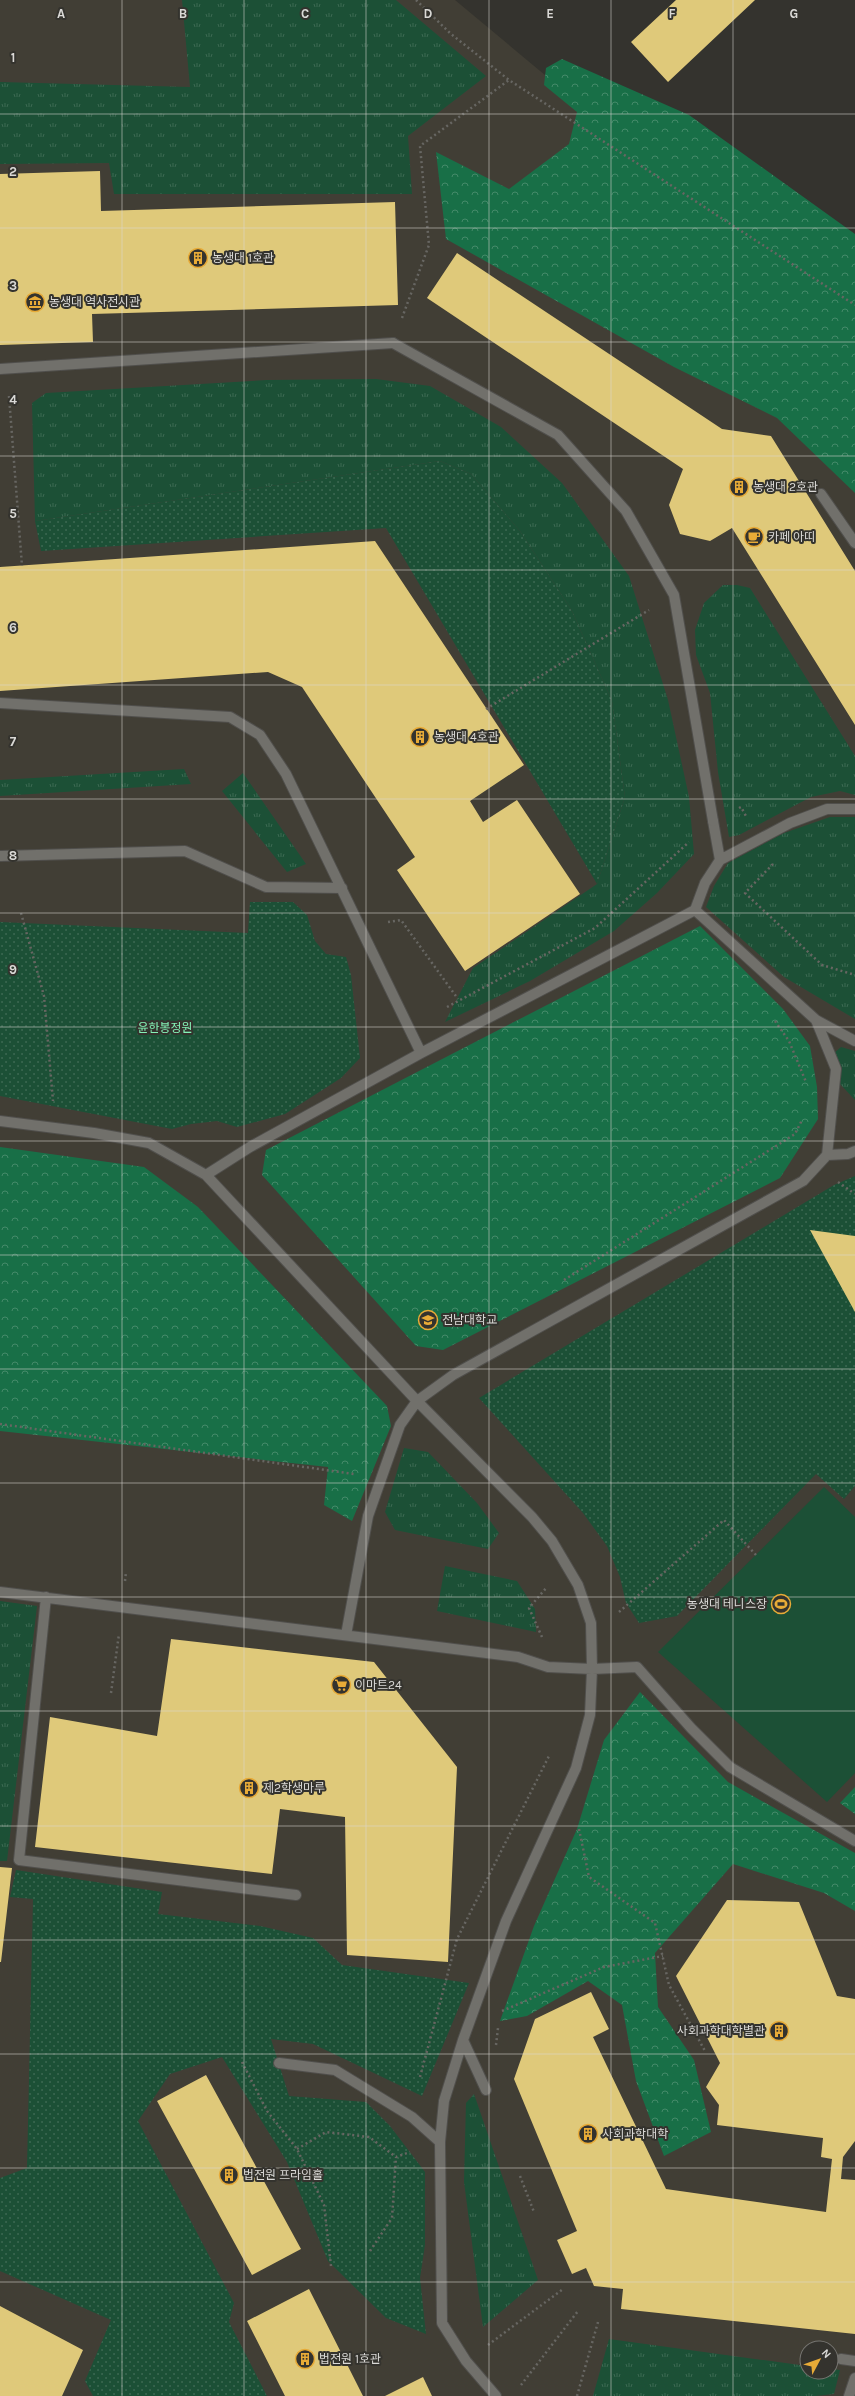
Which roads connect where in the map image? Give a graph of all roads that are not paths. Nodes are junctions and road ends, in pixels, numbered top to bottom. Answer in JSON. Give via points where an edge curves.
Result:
{"nodes":[{"id":1,"x":4,"y":369,"type":"edge"},
{"id":2,"x":0,"y":379,"type":"edge"},
{"id":3,"x":821,"y":494,"type":"dead end"},
{"id":4,"x":855,"y":543,"type":"edge"},
{"id":5,"x":0,"y":703,"type":"edge"},
{"id":6,"x":855,"y":809,"type":"edge"},
{"id":7,"x":0,"y":856,"type":"edge"},
{"id":8,"x":720,"y":860,"type":"junction"},
{"id":9,"x":342,"y":888,"type":"junction"},
{"id":10,"x":695,"y":910,"type":"junction"},
{"id":11,"x":816,"y":1020,"type":"junction"},
{"id":12,"x":855,"y":1041,"type":"edge"},
{"id":13,"x":421,"y":1053,"type":"junction"},
{"id":14,"x":0,"y":1121,"type":"edge"},
{"id":15,"x":855,"y":1151,"type":"edge"},
{"id":16,"x":827,"y":1155,"type":"junction"},
{"id":17,"x":206,"y":1175,"type":"junction"},
{"id":18,"x":417,"y":1401,"type":"junction"},
{"id":19,"x":0,"y":1592,"type":"edge"},
{"id":20,"x":46,"y":1598,"type":"junction"},
{"id":21,"x":346,"y":1635,"type":"junction"},
{"id":22,"x":592,"y":1669,"type":"junction"},
{"id":23,"x":855,"y":1841,"type":"edge"},
{"id":24,"x":296,"y":1895,"type":"dead end"},
{"id":25,"x":463,"y":2040,"type":"junction"},
{"id":26,"x":279,"y":2063,"type":"dead end"},
{"id":27,"x":486,"y":2090,"type":"dead end"},
{"id":28,"x":440,"y":2142,"type":"junction"},
{"id":29,"x":841,"y":2359,"type":"dead end"},
{"id":30,"x":855,"y":2362,"type":"edge"},
{"id":31,"x":855,"y":2378,"type":"edge"},
{"id":32,"x":496,"y":2396,"type":"edge"},
{"id":33,"x":849,"y":2396,"type":"edge"}],
"edges":[{"from":1,"to":2,"type":"street"},
{"from":1,"to":8,"type":"street","via":[[393,343],[558,435],[626,511],[674,595]]},
{"from":3,"to":4,"type":"street"},
{"from":5,"to":9,"type":"street","via":[[230,717],[260,736],[286,774]]},
{"from":6,"to":8,"type":"street","via":[[827,809],[790,823]]},
{"from":7,"to":9,"type":"street","via":[[185,851],[266,887]]},
{"from":8,"to":10,"type":"street","via":[[705,883]]},
{"from":9,"to":13,"type":"street"},
{"from":10,"to":11,"type":"street"},
{"from":10,"to":13,"type":"street"},
{"from":11,"to":12,"type":"street"},
{"from":11,"to":16,"type":"street","via":[[836,1070]]},
{"from":13,"to":17,"type":"street","via":[[250,1147]]},
{"from":14,"to":17,"type":"street","via":[[149,1143]]},
{"from":15,"to":16,"type":"street"},
{"from":16,"to":18,"type":"street","via":[[803,1181],[454,1375]]},
{"from":17,"to":18,"type":"street"},
{"from":18,"to":21,"type":"street","via":[[400,1425],[368,1516]]},
{"from":18,"to":22,"type":"street","via":[[512,1496],[552,1541],[578,1585],[591,1622]]},
{"from":19,"to":20,"type":"street"},
{"from":20,"to":21,"type":"street"},
{"from":20,"to":24,"type":"street","via":[[19,1860]]},
{"from":21,"to":22,"type":"street","via":[[518,1657],[554,1667]]},
{"from":22,"to":23,"type":"street","via":[[637,1667],[730,1767]]},
{"from":22,"to":25,"type":"street","via":[[590,1715],[576,1768],[506,1921]]},
{"from":25,"to":27,"type":"street"},
{"from":25,"to":28,"type":"street","via":[[444,2102]]},
{"from":26,"to":28,"type":"street","via":[[335,2070],[412,2117]]},
{"from":28,"to":32,"type":"street","via":[[442,2323],[466,2361]]},
{"from":29,"to":30,"type":"street"},
{"from":31,"to":33,"type":"street"}]}
